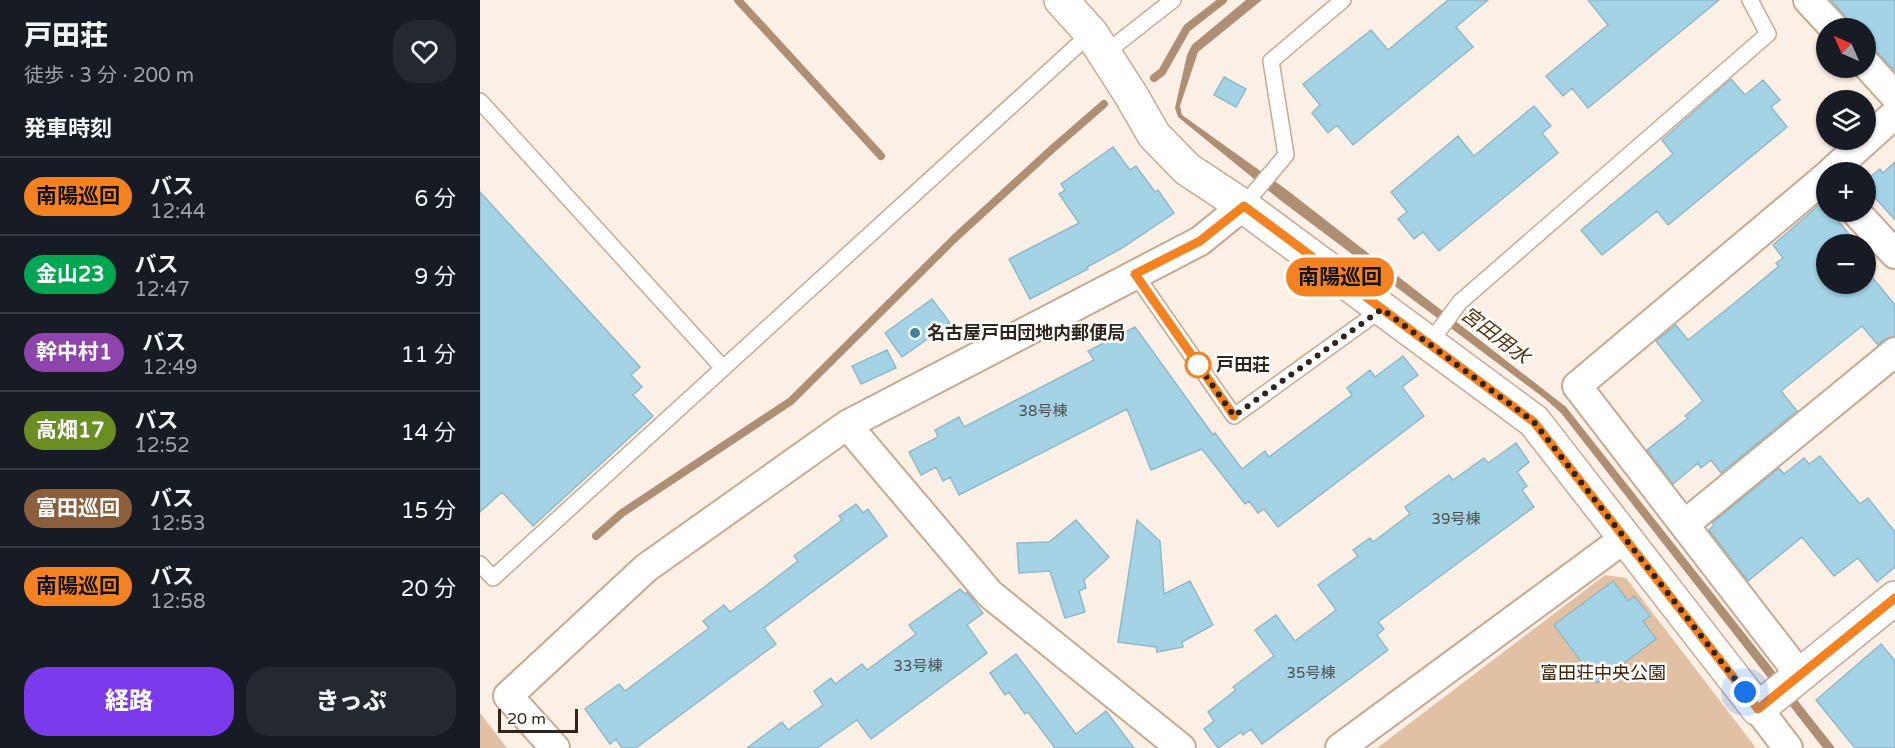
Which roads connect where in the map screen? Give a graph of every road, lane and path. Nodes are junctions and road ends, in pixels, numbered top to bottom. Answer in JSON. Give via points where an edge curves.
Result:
{"nodes":[{"id":1,"x":1173,"y":0,"type":"edge"},
{"id":2,"x":1343,"y":0,"type":"edge"},
{"id":3,"x":1750,"y":0,"type":"edge"},
{"id":4,"x":1808,"y":0,"type":"edge"},
{"id":5,"x":1069,"y":2,"type":"edge"},
{"id":6,"x":1825,"y":18,"type":"edge"},
{"id":7,"x":1098,"y":44,"type":"junction"},
{"id":8,"x":1876,"y":75,"type":"edge"},
{"id":9,"x":1895,"y":96,"type":"edge"},
{"id":10,"x":480,"y":101,"type":"edge"},
{"id":11,"x":1895,"y":114,"type":"edge"},
{"id":12,"x":1843,"y":162,"type":"edge"},
{"id":13,"x":1816,"y":186,"type":"edge"},
{"id":14,"x":1250,"y":199,"type":"junction"},
{"id":15,"x":1865,"y":222,"type":"edge"},
{"id":16,"x":1895,"y":254,"type":"edge"},
{"id":17,"x":1135,"y":274,"type":"junction"},
{"id":18,"x":1382,"y":309,"type":"junction"},
{"id":19,"x":1435,"y":335,"type":"junction"},
{"id":20,"x":1895,"y":352,"type":"edge"},
{"id":21,"x":723,"y":368,"type":"junction"},
{"id":22,"x":847,"y":425,"type":"junction"},
{"id":23,"x":1685,"y":524,"type":"junction"},
{"id":24,"x":1625,"y":538,"type":"junction"},
{"id":25,"x":480,"y":564,"type":"edge"},
{"id":26,"x":1895,"y":598,"type":"edge"},
{"id":27,"x":1781,"y":690,"type":"junction"},
{"id":28,"x":555,"y":748,"type":"edge"},
{"id":29,"x":1181,"y":748,"type":"edge"},
{"id":30,"x":1340,"y":748,"type":"edge"},
{"id":31,"x":1788,"y":748,"type":"edge"}],
"edges":[{"from":1,"to":7,"type":"lane"},
{"from":2,"to":14,"type":"lane","via":[[1271,61],[1286,155]]},
{"from":3,"to":19,"type":"lane","via":[[1768,34],[1460,302]]},
{"from":4,"to":6,"type":"street"},
{"from":5,"to":7,"type":"street"},
{"from":7,"to":14,"type":"street","via":[[1154,135],[1187,169]]},
{"from":7,"to":21,"type":"lane"},
{"from":8,"to":9,"type":"street"},
{"from":10,"to":21,"type":"lane"},
{"from":11,"to":12,"type":"street"},
{"from":13,"to":23,"type":"street","via":[[1577,386]]},
{"from":14,"to":17,"type":"street","via":[[1200,241]]},
{"from":14,"to":18,"type":"street"},
{"from":15,"to":16,"type":"street"},
{"from":17,"to":18,"type":"lane","via":[[1234,416]]},
{"from":17,"to":22,"type":"street"},
{"from":18,"to":19,"type":"street"},
{"from":19,"to":24,"type":"street","via":[[1534,422]]},
{"from":20,"to":23,"type":"street"},
{"from":21,"to":25,"type":"lane","via":[[493,579]]},
{"from":22,"to":28,"type":"street","via":[[646,568],[508,696]]},
{"from":22,"to":29,"type":"street","via":[[990,594]]},
{"from":23,"to":27,"type":"street"},
{"from":24,"to":27,"type":"street"},
{"from":24,"to":30,"type":"street"},
{"from":26,"to":27,"type":"street"},
{"from":27,"to":31,"type":"street"}]}
